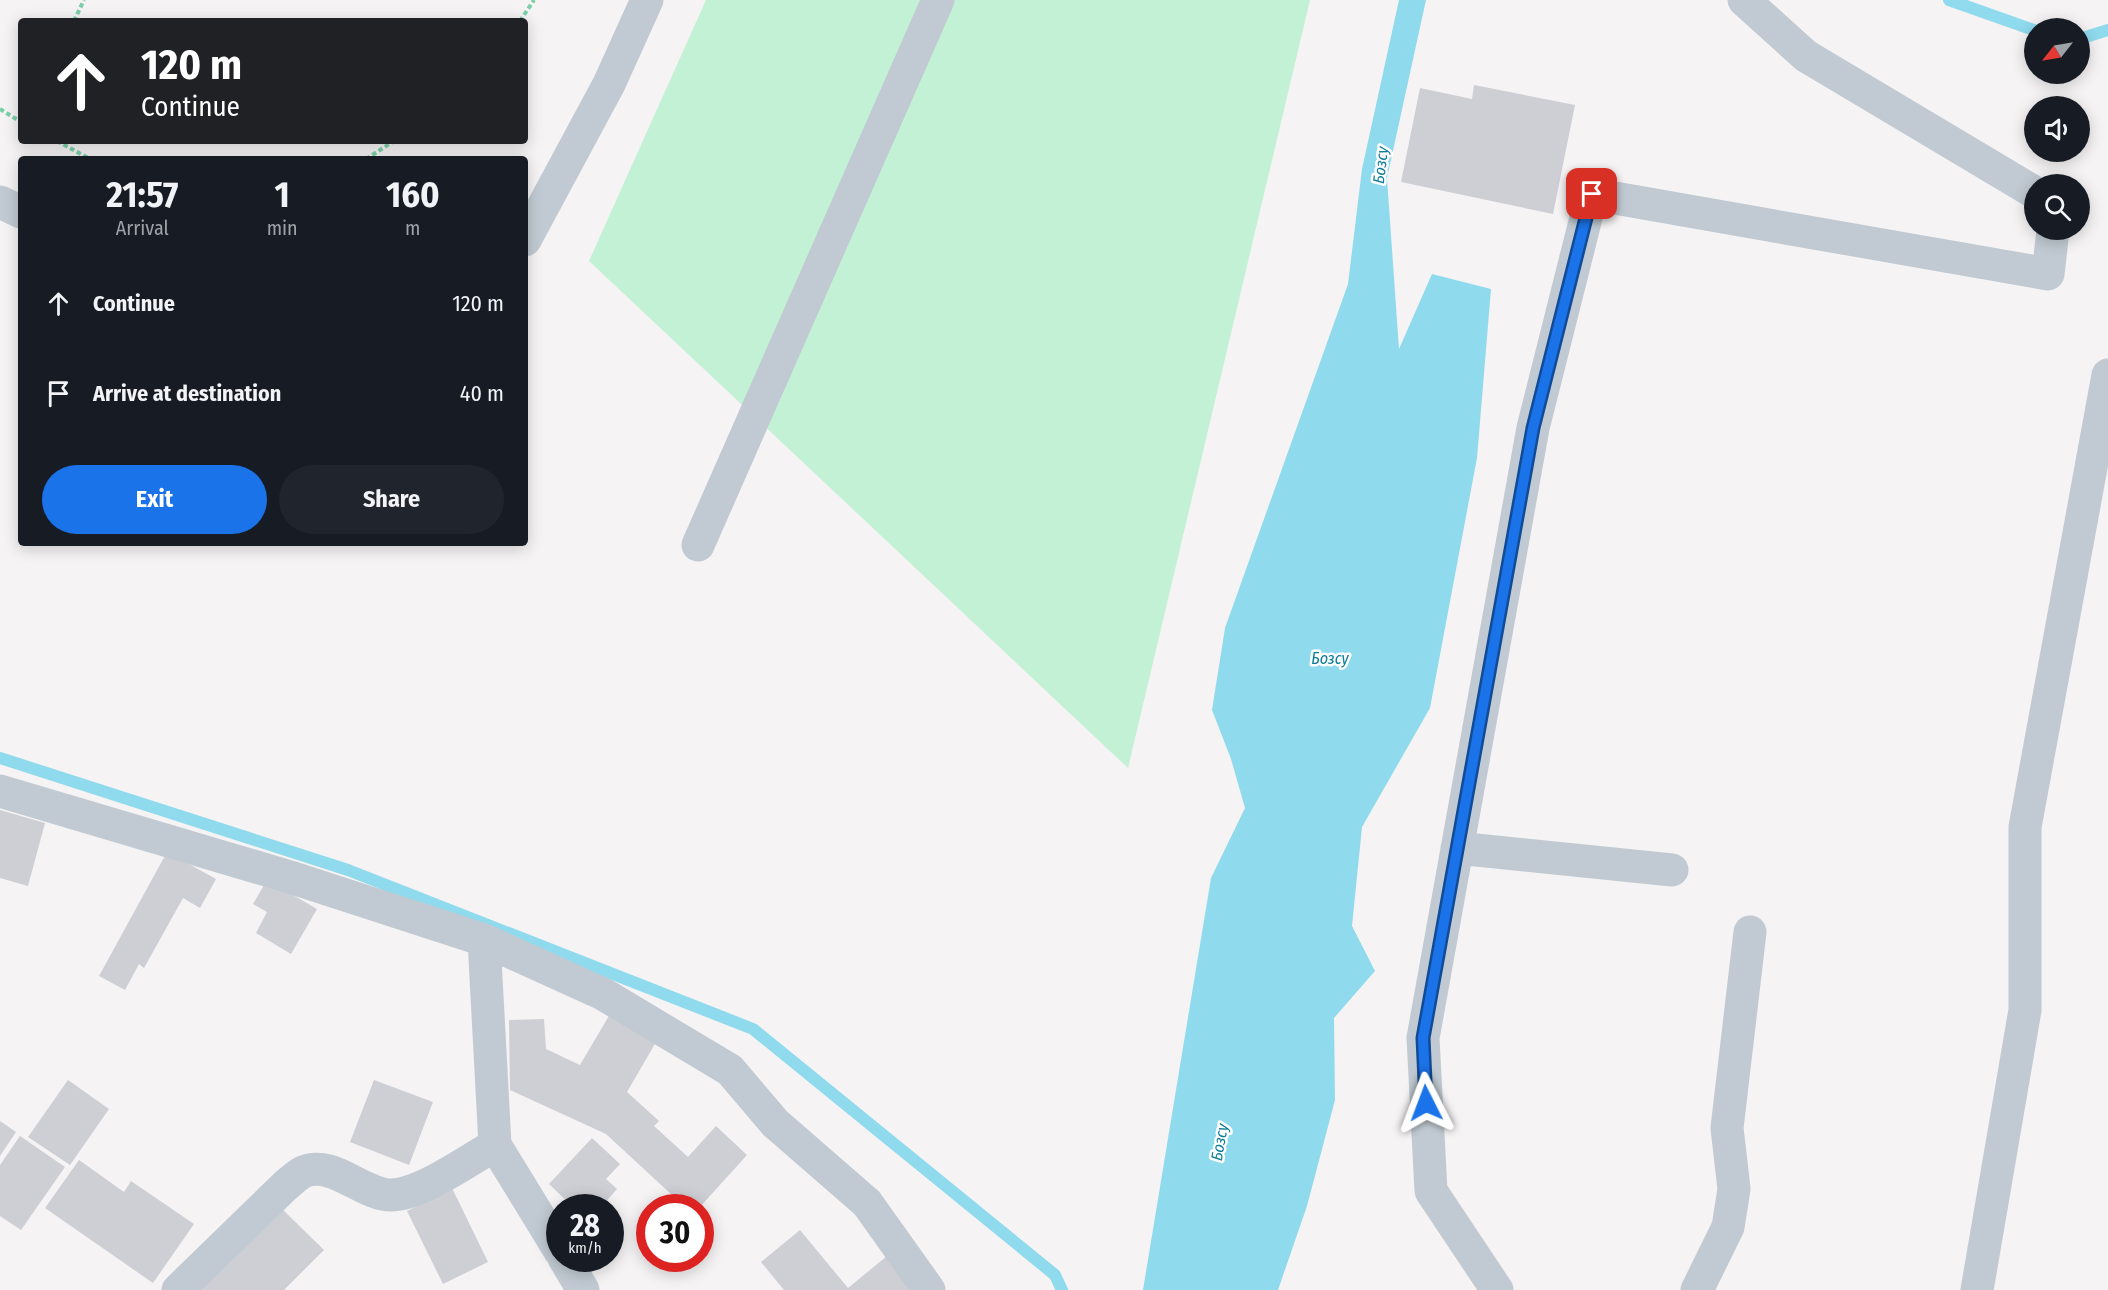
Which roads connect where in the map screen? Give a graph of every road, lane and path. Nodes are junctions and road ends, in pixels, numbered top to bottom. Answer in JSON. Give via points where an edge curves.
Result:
{"nodes":[{"id":1,"x":84,"y":0,"type":"edge"},
{"id":2,"x":534,"y":0,"type":"edge"},
{"id":3,"x":647,"y":0,"type":"edge"},
{"id":4,"x":938,"y":0,"type":"edge"},
{"id":5,"x":1744,"y":0,"type":"edge"},
{"id":6,"x":75,"y":18,"type":"edge"},
{"id":7,"x":522,"y":18,"type":"edge"},
{"id":8,"x":0,"y":109,"type":"edge"},
{"id":9,"x":18,"y":120,"type":"edge"},
{"id":10,"x":62,"y":144,"type":"edge"},
{"id":11,"x":389,"y":144,"type":"edge"},
{"id":12,"x":84,"y":156,"type":"edge"},
{"id":13,"x":371,"y":156,"type":"edge"},
{"id":14,"x":2024,"y":186,"type":"edge"},
{"id":15,"x":0,"y":202,"type":"edge"},
{"id":16,"x":18,"y":211,"type":"edge"},
{"id":17,"x":528,"y":234,"type":"edge"},
{"id":18,"x":2052,"y":240,"type":"edge"},
{"id":19,"x":2108,"y":375,"type":"edge"},
{"id":20,"x":698,"y":545,"type":"dead end"},
{"id":21,"x":0,"y":791,"type":"edge"},
{"id":22,"x":1457,"y":848,"type":"junction"},
{"id":23,"x":1672,"y":870,"type":"dead end"},
{"id":24,"x":1750,"y":932,"type":"dead end"},
{"id":25,"x":484,"y":940,"type":"junction"},
{"id":26,"x":495,"y":1145,"type":"junction"},
{"id":27,"x":546,"y":1228,"type":"edge"},
{"id":28,"x":572,"y":1272,"type":"edge"},
{"id":29,"x":178,"y":1290,"type":"edge"},
{"id":30,"x":583,"y":1290,"type":"edge"},
{"id":31,"x":929,"y":1290,"type":"edge"},
{"id":32,"x":1497,"y":1290,"type":"edge"},
{"id":33,"x":1697,"y":1290,"type":"edge"},
{"id":34,"x":1977,"y":1290,"type":"edge"}],
"edges":[{"from":1,"to":6,"type":"path"},
{"from":2,"to":7,"type":"path"},
{"from":3,"to":17,"type":"street","via":[[609,84]]},
{"from":4,"to":20,"type":"street"},
{"from":5,"to":14,"type":"street","via":[[1806,56]]},
{"from":8,"to":9,"type":"path"},
{"from":10,"to":12,"type":"path"},
{"from":11,"to":13,"type":"path"},
{"from":15,"to":16,"type":"street"},
{"from":18,"to":22,"type":"street","via":[[2048,274],[1592,194],[1533,428]]},
{"from":19,"to":34,"type":"street","via":[[2025,827],[2025,1010]]},
{"from":21,"to":25,"type":"street","via":[[290,877]]},
{"from":22,"to":23,"type":"street"},
{"from":22,"to":32,"type":"street","via":[[1423,1038],[1431,1191]]},
{"from":24,"to":33,"type":"street","via":[[1726,1128],[1734,1189],[1728,1227]]},
{"from":25,"to":26,"type":"street"},
{"from":25,"to":31,"type":"street","via":[[603,994],[729,1070],[775,1123],[867,1203]]},
{"from":26,"to":27,"type":"street"},
{"from":26,"to":29,"type":"street","via":[[406,1193],[390,1195],[322,1169],[303,1172]]},
{"from":28,"to":30,"type":"street"}]}
